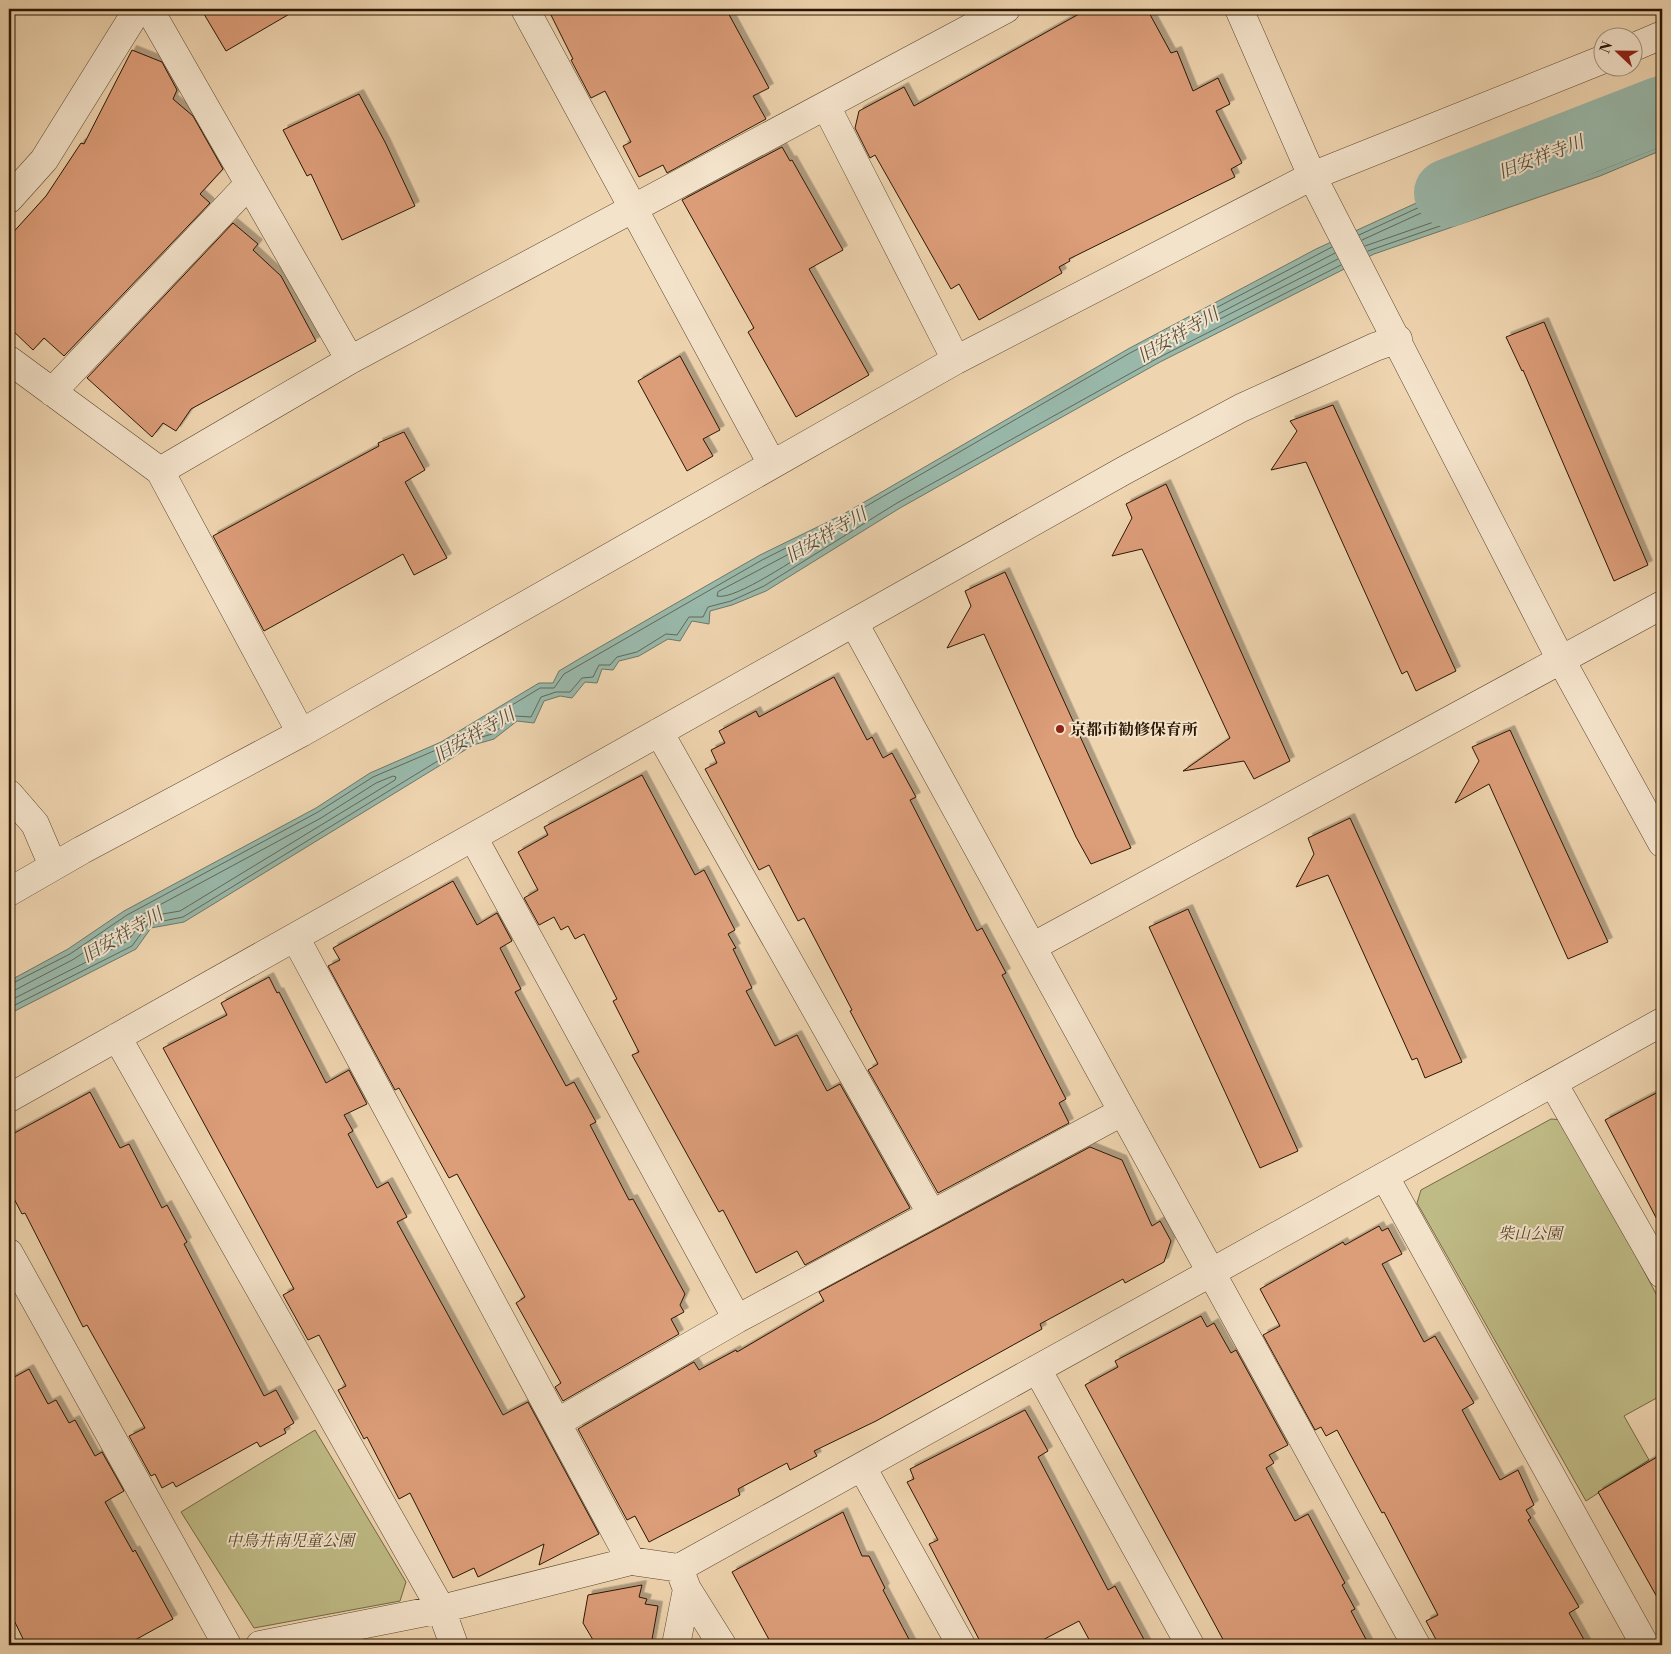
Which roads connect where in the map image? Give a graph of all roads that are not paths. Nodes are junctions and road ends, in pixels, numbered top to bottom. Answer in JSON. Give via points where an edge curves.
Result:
{"nodes":[{"id":1,"x":138,"y":9,"type":"edge"},
{"id":2,"x":149,"y":9,"type":"edge"},
{"id":3,"x":525,"y":9,"type":"edge"},
{"id":4,"x":1006,"y":9,"type":"edge"},
{"id":5,"x":1239,"y":9,"type":"edge"},
{"id":6,"x":1662,"y":35,"type":"edge"},
{"id":7,"x":1644,"y":43,"type":"edge"},
{"id":8,"x":1594,"y":63,"type":"edge"},
{"id":9,"x":826,"y":106,"type":"junction"},
{"id":10,"x":1312,"y":176,"type":"junction"},
{"id":11,"x":249,"y":184,"type":"junction"},
{"id":12,"x":9,"y":198,"type":"edge"},
{"id":13,"x":632,"y":209,"type":"junction"},
{"id":14,"x":1398,"y":339,"type":"junction"},
{"id":15,"x":9,"y":360,"type":"edge"},
{"id":16,"x":350,"y":360,"type":"junction"},
{"id":17,"x":956,"y":360,"type":"junction"},
{"id":18,"x":52,"y":392,"type":"junction"},
{"id":19,"x":772,"y":464,"type":"junction"},
{"id":20,"x":160,"y":472,"type":"junction"},
{"id":21,"x":1662,"y":605,"type":"edge"},
{"id":22,"x":854,"y":623,"type":"junction"},
{"id":23,"x":1561,"y":660,"type":"junction"},
{"id":24,"x":659,"y":732,"type":"junction"},
{"id":25,"x":301,"y":733,"type":"junction"},
{"id":26,"x":9,"y":794,"type":"edge"},
{"id":27,"x":473,"y":837,"type":"junction"},
{"id":28,"x":1662,"y":843,"type":"edge"},
{"id":29,"x":53,"y":866,"type":"junction"},
{"id":30,"x":9,"y":892,"type":"edge"},
{"id":31,"x":295,"y":937,"type":"junction"},
{"id":32,"x":1032,"y":948,"type":"junction"},
{"id":33,"x":1662,"y":1022,"type":"edge"},
{"id":34,"x":117,"y":1037,"type":"junction"},
{"id":35,"x":1553,"y":1083,"type":"junction"},
{"id":36,"x":9,"y":1098,"type":"edge"},
{"id":37,"x":1122,"y":1112,"type":"junction"},
{"id":38,"x":1384,"y":1177,"type":"junction"},
{"id":39,"x":931,"y":1213,"type":"junction"},
{"id":40,"x":9,"y":1253,"type":"edge"},
{"id":41,"x":1210,"y":1273,"type":"junction"},
{"id":42,"x":1662,"y":1274,"type":"edge"},
{"id":43,"x":737,"y":1319,"type":"junction"},
{"id":44,"x":1037,"y":1369,"type":"junction"},
{"id":45,"x":558,"y":1422,"type":"junction"},
{"id":46,"x":862,"y":1467,"type":"junction"},
{"id":47,"x":631,"y":1561,"type":"junction"},
{"id":48,"x":683,"y":1579,"type":"junction"},
{"id":49,"x":441,"y":1609,"type":"junction"},
{"id":50,"x":227,"y":1645,"type":"edge"},
{"id":51,"x":260,"y":1645,"type":"edge"},
{"id":52,"x":454,"y":1645,"type":"edge"},
{"id":53,"x":676,"y":1645,"type":"edge"},
{"id":54,"x":722,"y":1645,"type":"edge"},
{"id":55,"x":961,"y":1645,"type":"edge"},
{"id":56,"x":1190,"y":1645,"type":"edge"},
{"id":57,"x":1416,"y":1645,"type":"edge"},
{"id":58,"x":1645,"y":1645,"type":"edge"}],
"edges":[{"from":1,"to":12,"type":"street","via":[[44,160]]},
{"from":2,"to":11,"type":"street"},
{"from":3,"to":13,"type":"street"},
{"from":4,"to":9,"type":"street"},
{"from":5,"to":10,"type":"street"},
{"from":6,"to":7,"type":"street"},
{"from":8,"to":10,"type":"street"},
{"from":9,"to":13,"type":"street"},
{"from":9,"to":17,"type":"street"},
{"from":10,"to":14,"type":"street"},
{"from":10,"to":17,"type":"street"},
{"from":11,"to":16,"type":"street"},
{"from":11,"to":18,"type":"street"},
{"from":13,"to":16,"type":"street"},
{"from":13,"to":19,"type":"street"},
{"from":14,"to":22,"type":"street","via":[[1241,408]]},
{"from":14,"to":23,"type":"street"},
{"from":15,"to":18,"type":"street"},
{"from":16,"to":20,"type":"street"},
{"from":17,"to":19,"type":"street"},
{"from":18,"to":20,"type":"street"},
{"from":19,"to":25,"type":"street"},
{"from":20,"to":25,"type":"street"},
{"from":21,"to":23,"type":"street"},
{"from":22,"to":24,"type":"street"},
{"from":22,"to":32,"type":"street"},
{"from":23,"to":28,"type":"street"},
{"from":23,"to":32,"type":"street"},
{"from":24,"to":27,"type":"street"},
{"from":24,"to":39,"type":"street"},
{"from":25,"to":29,"type":"street"},
{"from":26,"to":29,"type":"street","via":[[34,824]]},
{"from":27,"to":31,"type":"street"},
{"from":27,"to":43,"type":"street"},
{"from":29,"to":30,"type":"street"},
{"from":31,"to":34,"type":"street"},
{"from":31,"to":45,"type":"street"},
{"from":32,"to":37,"type":"street"},
{"from":33,"to":35,"type":"street"},
{"from":34,"to":36,"type":"street"},
{"from":34,"to":49,"type":"street"},
{"from":35,"to":38,"type":"street"},
{"from":35,"to":42,"type":"street"},
{"from":37,"to":39,"type":"street"},
{"from":37,"to":41,"type":"street"},
{"from":38,"to":41,"type":"street"},
{"from":38,"to":58,"type":"street"},
{"from":39,"to":43,"type":"street"},
{"from":40,"to":50,"type":"street"},
{"from":41,"to":44,"type":"street"},
{"from":41,"to":57,"type":"street"},
{"from":43,"to":45,"type":"street"},
{"from":44,"to":46,"type":"street"},
{"from":44,"to":56,"type":"street"},
{"from":45,"to":47,"type":"street"},
{"from":46,"to":48,"type":"street"},
{"from":46,"to":55,"type":"street"},
{"from":47,"to":48,"type":"street"},
{"from":47,"to":49,"type":"street"},
{"from":48,"to":53,"type":"street"},
{"from":48,"to":54,"type":"street"},
{"from":49,"to":51,"type":"street"},
{"from":49,"to":52,"type":"street"}]}
